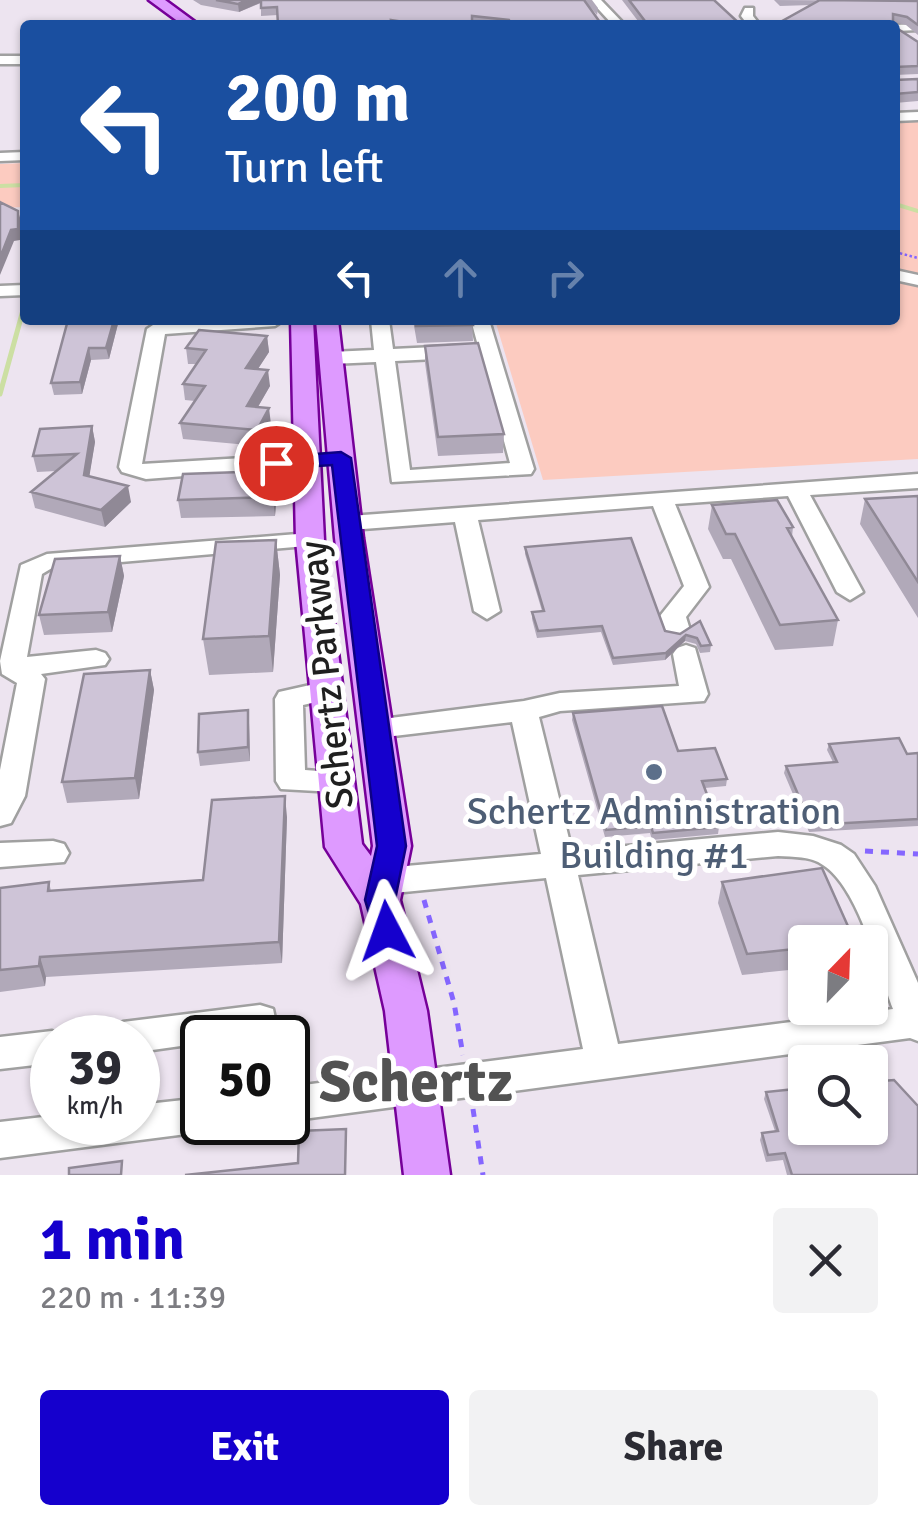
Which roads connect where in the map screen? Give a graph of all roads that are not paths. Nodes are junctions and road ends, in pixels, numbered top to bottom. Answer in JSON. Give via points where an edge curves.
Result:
{"nodes":[{"id":1,"x":137,"y":0,"type":"edge"},
{"id":2,"x":156,"y":0,"type":"edge"},
{"id":3,"x":595,"y":0,"type":"edge"},
{"id":4,"x":750,"y":10,"type":"dead end"},
{"id":5,"x":165,"y":20,"type":"edge"},
{"id":6,"x":185,"y":20,"type":"edge"},
{"id":7,"x":613,"y":20,"type":"edge"},
{"id":8,"x":750,"y":20,"type":"edge"},
{"id":9,"x":209,"y":325,"type":"edge"},
{"id":10,"x":304,"y":325,"type":"edge"},
{"id":11,"x":326,"y":325,"type":"edge"},
{"id":12,"x":381,"y":325,"type":"edge"},
{"id":13,"x":481,"y":325,"type":"edge"},
{"id":14,"x":488,"y":350,"type":"junction"},
{"id":15,"x":385,"y":355,"type":"junction"},
{"id":16,"x":316,"y":359,"type":"junction"},
{"id":17,"x":341,"y":458,"type":"junction"},
{"id":18,"x":308,"y":461,"type":"junction"},
{"id":19,"x":918,"y":482,"type":"edge"},
{"id":20,"x":796,"y":489,"type":"junction"},
{"id":21,"x":661,"y":498,"type":"junction"},
{"id":22,"x":464,"y":514,"type":"junction"},
{"id":23,"x":350,"y":530,"type":"junction"},
{"id":24,"x":310,"y":540,"type":"junction"},
{"id":25,"x":850,"y":592,"type":"dead end"},
{"id":26,"x":487,"y":612,"type":"dead end"},
{"id":27,"x":96,"y":660,"type":"dead end"},
{"id":28,"x":12,"y":668,"type":"junction"},
{"id":29,"x":372,"y":689,"type":"junction"},
{"id":30,"x":328,"y":690,"type":"junction"},
{"id":31,"x":524,"y":710,"type":"junction"},
{"id":32,"x":377,"y":728,"type":"junction"},
{"id":33,"x":383,"y":780,"type":"junction"},
{"id":34,"x":335,"y":781,"type":"junction"},
{"id":35,"x":0,"y":815,"type":"edge"},
{"id":36,"x":53,"y":853,"type":"dead end"},
{"id":37,"x":0,"y":856,"type":"edge"},
{"id":38,"x":559,"y":866,"type":"junction"},
{"id":39,"x":382,"y":890,"type":"junction"},
{"id":40,"x":917,"y":1022,"type":"edge"},
{"id":41,"x":30,"y":1049,"type":"edge"},
{"id":42,"x":0,"y":1053,"type":"edge"},
{"id":43,"x":605,"y":1065,"type":"junction"},
{"id":44,"x":418,"y":1086,"type":"junction"},
{"id":45,"x":310,"y":1101,"type":"edge"},
{"id":46,"x":180,"y":1118,"type":"edge"},
{"id":47,"x":0,"y":1140,"type":"edge"},
{"id":48,"x":427,"y":1175,"type":"edge"}],
"edges":[{"from":1,"to":5,"type":"main road"},
{"from":2,"to":6,"type":"main road"},
{"from":3,"to":7,"type":"street"},
{"from":4,"to":8,"type":"street"},
{"from":9,"to":18,"type":"street","via":[[156,329],[130,468]]},
{"from":10,"to":16,"type":"main road","name":"Schertz Parkway"},
{"from":11,"to":16,"type":"main road","name":"Schertz Parkway"},
{"from":12,"to":15,"type":"street"},
{"from":13,"to":14,"type":"street"},
{"from":14,"to":15,"type":"street"},
{"from":14,"to":15,"type":"street","via":[[523,469],[400,477]]},
{"from":15,"to":16,"type":"street"},
{"from":16,"to":17,"type":"main road","name":"Schertz Parkway"},
{"from":16,"to":18,"type":"main road","name":"Schertz Parkway"},
{"from":17,"to":18,"type":"main road"},
{"from":17,"to":23,"type":"main road","name":"Schertz Parkway"},
{"from":18,"to":24,"type":"main road","name":"Schertz Parkway"},
{"from":19,"to":20,"type":"street"},
{"from":20,"to":21,"type":"street"},
{"from":20,"to":25,"type":"street"},
{"from":21,"to":22,"type":"street"},
{"from":21,"to":31,"type":"street","via":[[698,586],[673,616],[694,694]]},
{"from":22,"to":23,"type":"street"},
{"from":22,"to":26,"type":"street"},
{"from":23,"to":24,"type":"main road"},
{"from":23,"to":29,"type":"main road","name":"Schertz Parkway"},
{"from":24,"to":28,"type":"street","via":[[47,561],[30,570]]},
{"from":24,"to":30,"type":"main road","name":"Schertz Parkway"},
{"from":27,"to":28,"type":"street"},
{"from":28,"to":35,"type":"street","via":[[31,679],[10,796]]},
{"from":29,"to":30,"type":"main road"},
{"from":29,"to":32,"type":"main road","name":"Schertz Parkway"},
{"from":30,"to":34,"type":"main road","name":"Schertz Parkway"},
{"from":30,"to":34,"type":"street","via":[[289,700],[291,780]]},
{"from":31,"to":32,"type":"street"},
{"from":31,"to":38,"type":"street"},
{"from":32,"to":33,"type":"main road","name":"Schertz Parkway"},
{"from":33,"to":34,"type":"main road"},
{"from":33,"to":39,"type":"main road","name":"Schertz Parkway","via":[[392,846]]},
{"from":34,"to":39,"type":"main road","name":"Schertz Parkway","via":[[344,847]]},
{"from":36,"to":37,"type":"street"},
{"from":38,"to":39,"type":"street"},
{"from":38,"to":40,"type":"street","via":[[778,844],[841,860]]},
{"from":38,"to":43,"type":"street"},
{"from":39,"to":44,"type":"main road","name":"Schertz Parkway"},
{"from":40,"to":43,"type":"street"},
{"from":41,"to":42,"type":"street"},
{"from":43,"to":44,"type":"street"},
{"from":44,"to":45,"type":"street"},
{"from":44,"to":48,"type":"main road","name":"Schertz Parkway"},
{"from":46,"to":47,"type":"street"}]}
